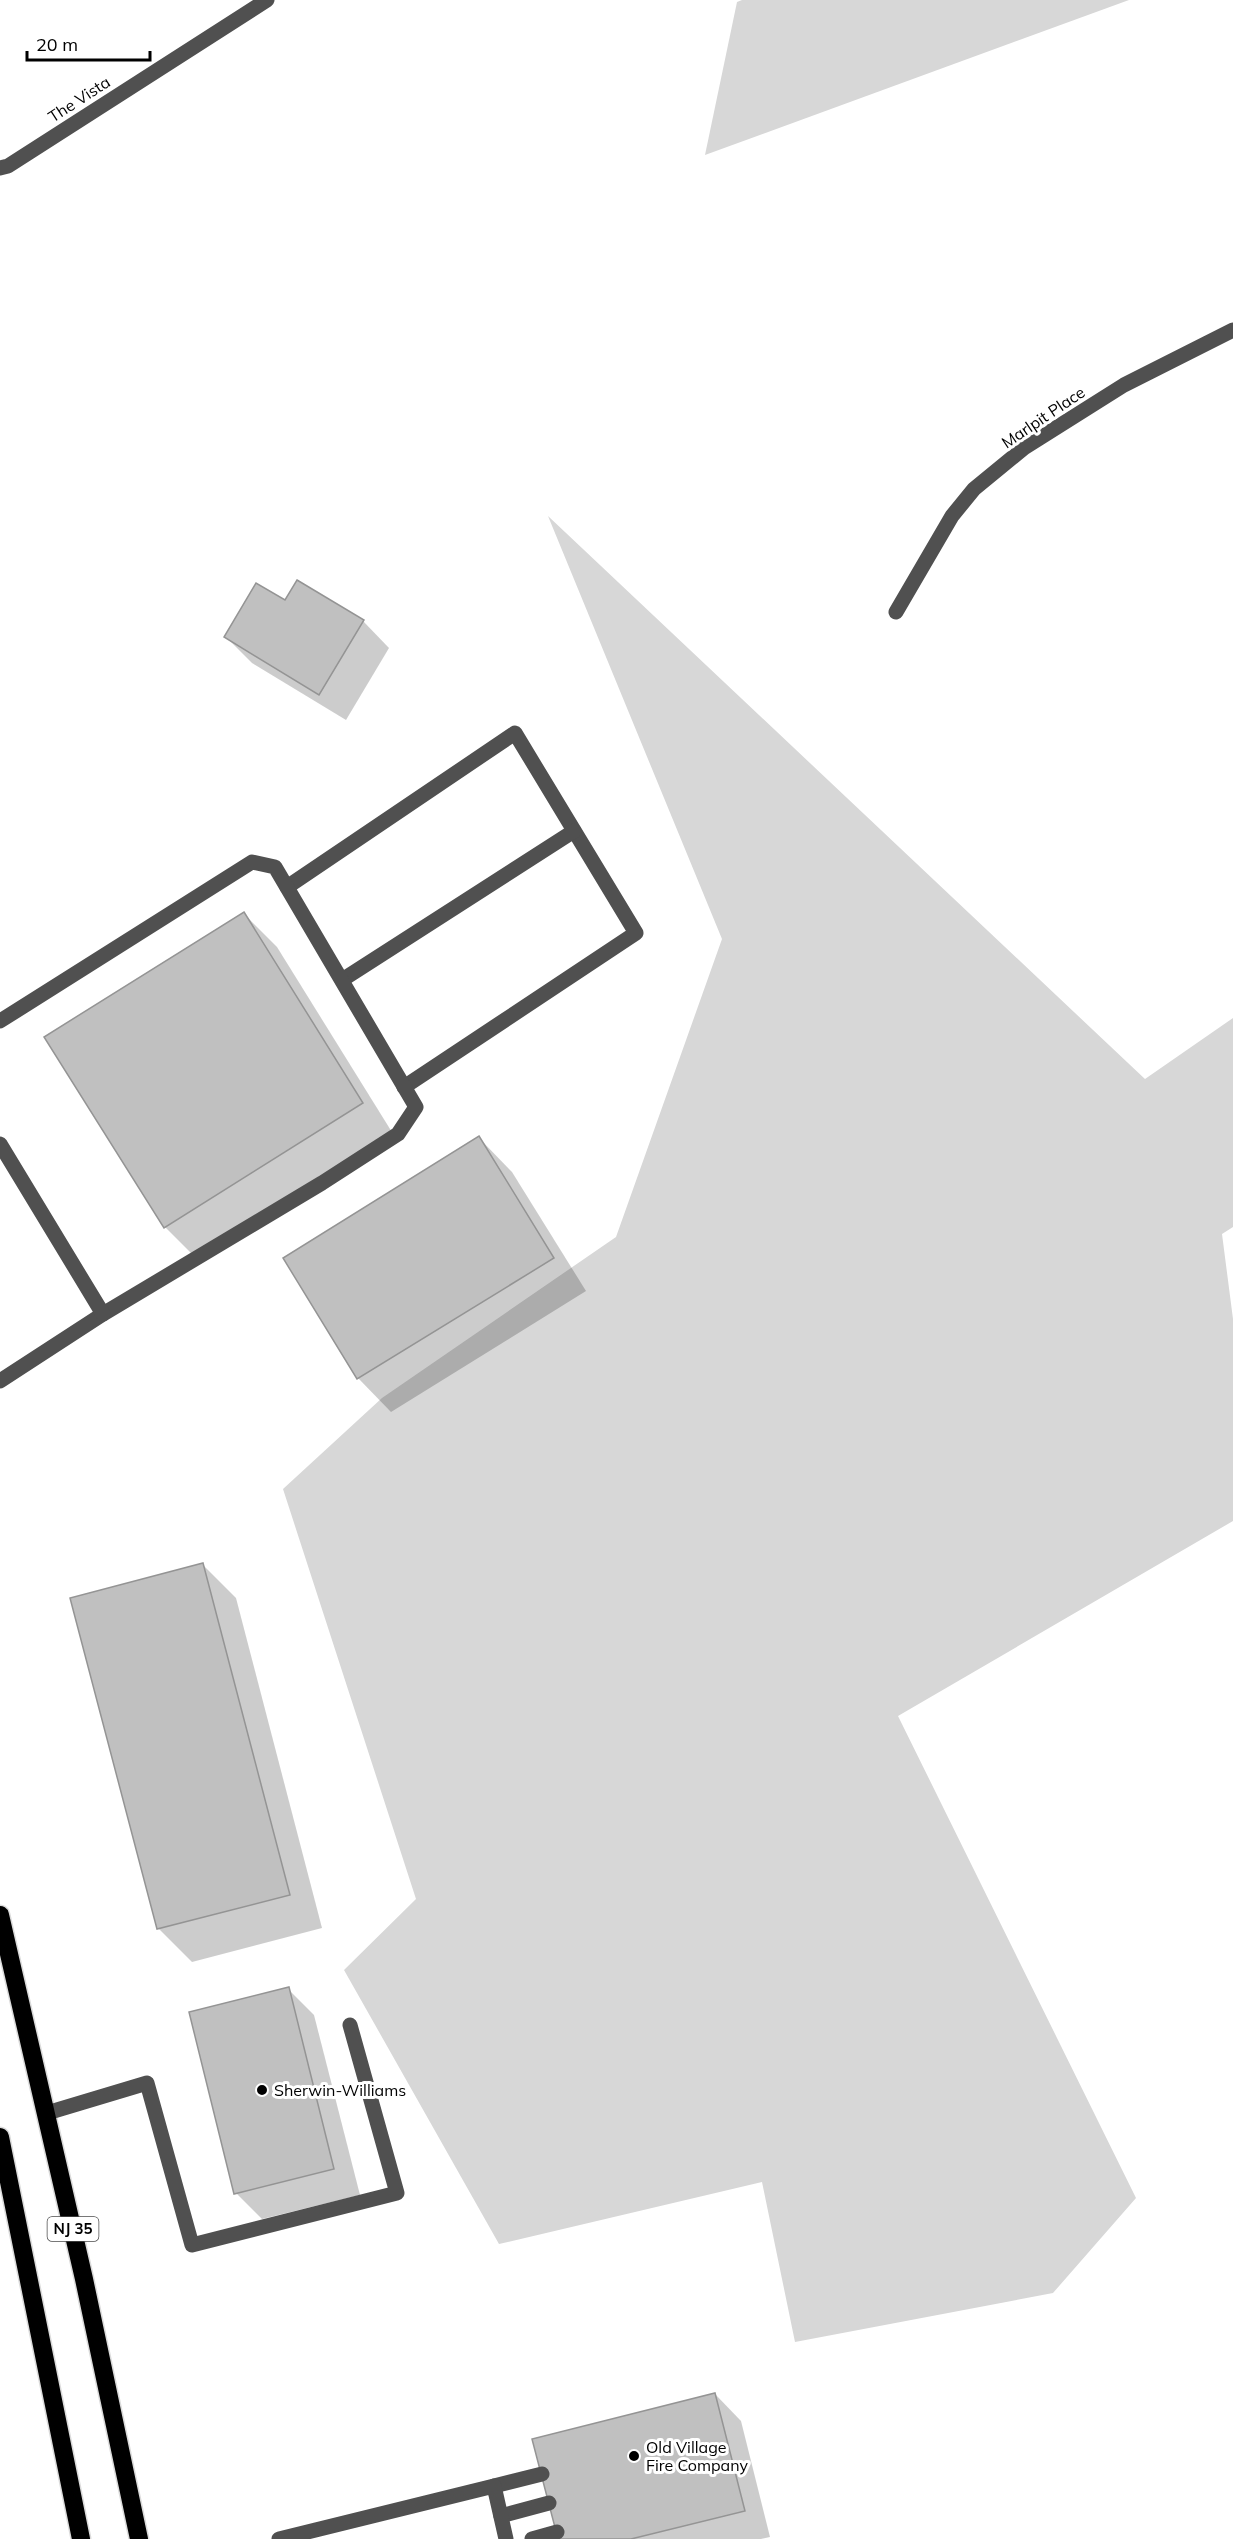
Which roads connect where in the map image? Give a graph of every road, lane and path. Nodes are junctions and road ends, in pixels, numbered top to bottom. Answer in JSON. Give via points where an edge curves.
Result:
{"nodes":[{"id":1,"x":267,"y":0,"type":"edge"},
{"id":2,"x":0,"y":168,"type":"edge"},
{"id":3,"x":1233,"y":330,"type":"edge"},
{"id":4,"x":896,"y":612,"type":"dead end"},
{"id":5,"x":574,"y":831,"type":"junction"},
{"id":6,"x":287,"y":887,"type":"junction"},
{"id":7,"x":342,"y":980,"type":"junction"},
{"id":8,"x":0,"y":1021,"type":"edge"},
{"id":9,"x":404,"y":1087,"type":"junction"},
{"id":10,"x":0,"y":1144,"type":"edge"},
{"id":11,"x":103,"y":1314,"type":"junction"},
{"id":12,"x":0,"y":1381,"type":"edge"},
{"id":13,"x":0,"y":1915,"type":"edge"},
{"id":14,"x":350,"y":2025,"type":"dead end"},
{"id":15,"x":47,"y":2113,"type":"junction"},
{"id":16,"x":0,"y":2137,"type":"edge"},
{"id":17,"x":4,"y":2165,"type":"edge"},
{"id":18,"x":542,"y":2474,"type":"dead end"},
{"id":19,"x":494,"y":2486,"type":"junction"},
{"id":20,"x":549,"y":2504,"type":"dead end"},
{"id":21,"x":501,"y":2516,"type":"junction"},
{"id":22,"x":556,"y":2532,"type":"dead end"},
{"id":23,"x":81,"y":2539,"type":"edge"},
{"id":24,"x":139,"y":2539,"type":"edge"},
{"id":25,"x":279,"y":2539,"type":"edge"},
{"id":26,"x":506,"y":2539,"type":"edge"},
{"id":27,"x":532,"y":2539,"type":"edge"}],
"edges":[{"from":1,"to":2,"type":"street","name":"The Vista"},
{"from":3,"to":4,"type":"street","name":"Marlpit Place","via":[[1124,385],[1024,448],[974,489],[952,516]]},
{"from":5,"to":6,"type":"street","via":[[515,733]]},
{"from":5,"to":7,"type":"street"},
{"from":5,"to":9,"type":"street","via":[[636,933]]},
{"from":6,"to":7,"type":"street"},
{"from":6,"to":8,"type":"street","via":[[275,867],[252,862]]},
{"from":7,"to":9,"type":"street"},
{"from":9,"to":11,"type":"street","via":[[416,1107],[398,1134]]},
{"from":10,"to":11,"type":"street"},
{"from":11,"to":12,"type":"street"},
{"from":13,"to":15,"type":"highway","number":"NJ 35"},
{"from":14,"to":15,"type":"street","via":[[397,2193],[192,2245],[147,2083]]},
{"from":15,"to":24,"type":"highway","number":"NJ 35"},
{"from":16,"to":17,"type":"highway"},
{"from":17,"to":23,"type":"highway"},
{"from":18,"to":19,"type":"street"},
{"from":19,"to":21,"type":"street"},
{"from":19,"to":25,"type":"street"},
{"from":20,"to":21,"type":"street"},
{"from":21,"to":26,"type":"street"},
{"from":22,"to":27,"type":"street"}]}
